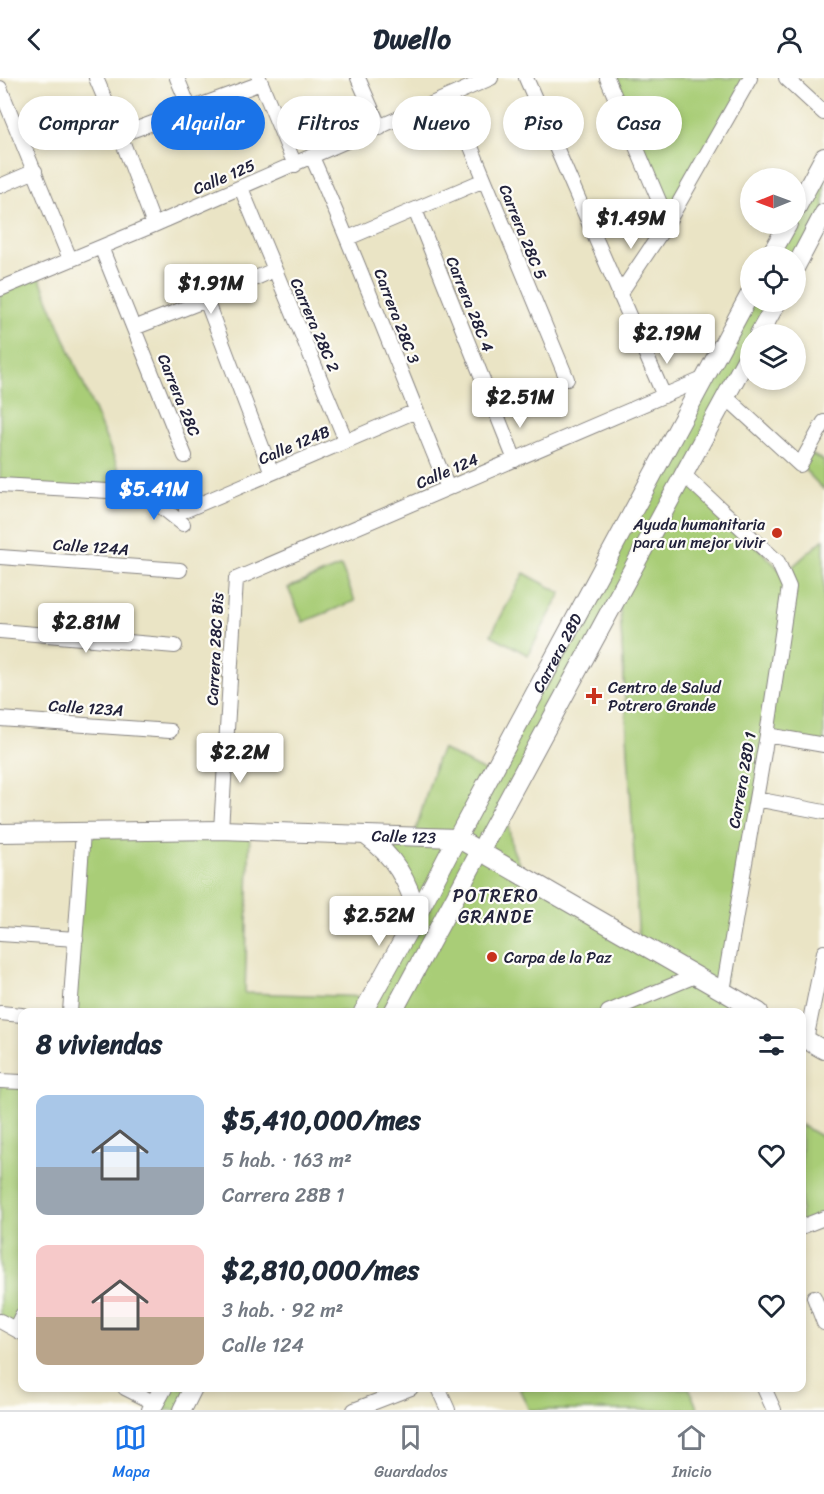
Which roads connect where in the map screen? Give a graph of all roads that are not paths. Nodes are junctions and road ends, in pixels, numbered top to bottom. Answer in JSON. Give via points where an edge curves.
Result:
{"nodes":[{"id":1,"x":96,"y":78,"type":"edge"},
{"id":2,"x":177,"y":78,"type":"edge"},
{"id":3,"x":358,"y":78,"type":"edge"},
{"id":4,"x":491,"y":78,"type":"edge"},
{"id":5,"x":526,"y":78,"type":"edge"},
{"id":6,"x":607,"y":78,"type":"edge"},
{"id":7,"x":750,"y":78,"type":"edge"},
{"id":8,"x":786,"y":78,"type":"edge"},
{"id":9,"x":260,"y":80,"type":"edge"},
{"id":10,"x":0,"y":88,"type":"edge"},
{"id":11,"x":104,"y":96,"type":"edge"},
{"id":12,"x":185,"y":96,"type":"edge"},
{"id":13,"x":221,"y":96,"type":"edge"},
{"id":14,"x":366,"y":96,"type":"edge"},
{"id":15,"x":450,"y":96,"type":"edge"},
{"id":16,"x":824,"y":113,"type":"edge"},
{"id":17,"x":392,"y":123,"type":"edge"},
{"id":18,"x":380,"y":128,"type":"edge"},
{"id":19,"x":126,"y":150,"type":"edge"},
{"id":20,"x":328,"y":150,"type":"edge"},
{"id":21,"x":472,"y":150,"type":"edge"},
{"id":22,"x":312,"y":157,"type":"junction"},
{"id":23,"x":824,"y":157,"type":"edge"},
{"id":24,"x":295,"y":165,"type":"junction"},
{"id":25,"x":34,"y":171,"type":"junction"},
{"id":26,"x":484,"y":180,"type":"junction"},
{"id":27,"x":0,"y":186,"type":"edge"},
{"id":28,"x":241,"y":188,"type":"junction"},
{"id":29,"x":806,"y":191,"type":"edge"},
{"id":30,"x":415,"y":210,"type":"junction"},
{"id":31,"x":824,"y":213,"type":"edge"},
{"id":32,"x":668,"y":222,"type":"junction"},
{"id":33,"x":154,"y":225,"type":"junction"},
{"id":34,"x":348,"y":238,"type":"junction"},
{"id":35,"x":101,"y":247,"type":"junction"},
{"id":36,"x":806,"y":247,"type":"edge"},
{"id":37,"x":70,"y":260,"type":"junction"},
{"id":38,"x":274,"y":270,"type":"junction"},
{"id":39,"x":0,"y":289,"type":"edge"},
{"id":40,"x":619,"y":295,"type":"junction"},
{"id":41,"x":206,"y":300,"type":"junction"},
{"id":42,"x":740,"y":312,"type":"edge"},
{"id":43,"x":134,"y":328,"type":"junction"},
{"id":44,"x":740,"y":371,"type":"edge"},
{"id":45,"x":705,"y":378,"type":"junction"},
{"id":46,"x":567,"y":379,"type":"dead end"},
{"id":47,"x":664,"y":396,"type":"junction"},
{"id":48,"x":726,"y":397,"type":"junction"},
{"id":49,"x":416,"y":411,"type":"junction"},
{"id":50,"x":824,"y":422,"type":"edge"},
{"id":51,"x":346,"y":441,"type":"junction"},
{"id":52,"x":185,"y":456,"type":"dead end"},
{"id":53,"x":515,"y":460,"type":"junction"},
{"id":54,"x":272,"y":473,"type":"junction"},
{"id":55,"x":683,"y":474,"type":"junction"},
{"id":56,"x":0,"y":485,"type":"edge"},
{"id":57,"x":448,"y":488,"type":"junction"},
{"id":58,"x":186,"y":510,"type":"dead end"},
{"id":59,"x":183,"y":524,"type":"dead end"},
{"id":60,"x":0,"y":556,"type":"edge"},
{"id":61,"x":180,"y":570,"type":"dead end"},
{"id":62,"x":236,"y":579,"type":"joint"},
{"id":63,"x":0,"y":632,"type":"edge"},
{"id":64,"x":175,"y":646,"type":"dead end"},
{"id":65,"x":0,"y":719,"type":"edge"},
{"id":66,"x":170,"y":731,"type":"dead end"},
{"id":67,"x":767,"y":735,"type":"junction"},
{"id":68,"x":824,"y":745,"type":"edge"},
{"id":69,"x":756,"y":799,"type":"junction"},
{"id":70,"x":824,"y":812,"type":"edge"},
{"id":71,"x":221,"y":830,"type":"junction"},
{"id":72,"x":83,"y":832,"type":"junction"},
{"id":73,"x":0,"y":833,"type":"edge"},
{"id":74,"x":365,"y":835,"type":"junction"},
{"id":75,"x":457,"y":838,"type":"junction"},
{"id":76,"x":479,"y":850,"type":"junction"},
{"id":77,"x":417,"y":915,"type":"junction"},
{"id":78,"x":0,"y":934,"type":"edge"},
{"id":79,"x":76,"y":939,"type":"junction"},
{"id":80,"x":824,"y":952,"type":"edge"},
{"id":81,"x":694,"y":976,"type":"junction"},
{"id":82,"x":723,"y":991,"type":"junction"},
{"id":83,"x":70,"y":1008,"type":"edge"},
{"id":84,"x":365,"y":1008,"type":"edge"},
{"id":85,"x":395,"y":1008,"type":"edge"},
{"id":86,"x":618,"y":1008,"type":"edge"},
{"id":87,"x":752,"y":1008,"type":"edge"},
{"id":88,"x":0,"y":1013,"type":"edge"},
{"id":89,"x":18,"y":1015,"type":"edge"},
{"id":90,"x":806,"y":1029,"type":"edge"},
{"id":91,"x":806,"y":1039,"type":"edge"},
{"id":92,"x":824,"y":1050,"type":"edge"},
{"id":93,"x":0,"y":1081,"type":"edge"},
{"id":94,"x":18,"y":1082,"type":"edge"},
{"id":95,"x":824,"y":1218,"type":"edge"},
{"id":96,"x":806,"y":1225,"type":"edge"},
{"id":97,"x":814,"y":1297,"type":"dead end"},
{"id":98,"x":0,"y":1321,"type":"edge"},
{"id":99,"x":824,"y":1323,"type":"edge"},
{"id":100,"x":18,"y":1330,"type":"edge"},
{"id":101,"x":136,"y":1392,"type":"edge"},
{"id":102,"x":191,"y":1392,"type":"edge"},
{"id":103,"x":402,"y":1392,"type":"edge"},
{"id":104,"x":440,"y":1392,"type":"edge"},
{"id":105,"x":766,"y":1392,"type":"edge"},
{"id":106,"x":157,"y":1400,"type":"edge"},
{"id":107,"x":369,"y":1407,"type":"edge"},
{"id":108,"x":182,"y":1410,"type":"edge"},
{"id":109,"x":354,"y":1410,"type":"edge"},
{"id":110,"x":448,"y":1410,"type":"edge"},
{"id":111,"x":774,"y":1410,"type":"edge"}],
"edges":[{"from":1,"to":11,"type":"street"},
{"from":2,"to":12,"type":"street"},
{"from":3,"to":14,"type":"street"},
{"from":4,"to":15,"type":"street","name":"Calle 125"},
{"from":5,"to":40,"type":"street"},
{"from":6,"to":32,"type":"street"},
{"from":7,"to":32,"type":"street"},
{"from":8,"to":16,"type":"street"},
{"from":9,"to":13,"type":"street"},
{"from":9,"to":24,"type":"street"},
{"from":10,"to":25,"type":"street"},
{"from":17,"to":18,"type":"street","name":"Calle 125"},
{"from":19,"to":33,"type":"street"},
{"from":20,"to":22,"type":"street","name":"Calle 125"},
{"from":21,"to":26,"type":"street","name":"Carrera 28C 5"},
{"from":22,"to":24,"type":"street","name":"Calle 125"},
{"from":22,"to":34,"type":"street","name":"Carrera 28C 3"},
{"from":23,"to":29,"type":"street"},
{"from":24,"to":28,"type":"street","name":"Calle 125"},
{"from":25,"to":27,"type":"street"},
{"from":25,"to":37,"type":"street"},
{"from":26,"to":30,"type":"street"},
{"from":26,"to":46,"type":"street","name":"Carrera 28C 5"},
{"from":28,"to":33,"type":"street","name":"Calle 125"},
{"from":28,"to":38,"type":"street","name":"Carrera 28C 2"},
{"from":30,"to":34,"type":"street"},
{"from":30,"to":53,"type":"street","name":"Carrera 28C 4"},
{"from":31,"to":36,"type":"street"},
{"from":32,"to":40,"type":"street"},
{"from":33,"to":35,"type":"street","name":"Calle 125"},
{"from":34,"to":49,"type":"street","name":"Carrera 28C 3"},
{"from":35,"to":37,"type":"street","name":"Calle 125"},
{"from":35,"to":43,"type":"street","name":"Carrera 28C"},
{"from":37,"to":39,"type":"street","name":"Calle 125"},
{"from":38,"to":41,"type":"street"},
{"from":38,"to":51,"type":"street","name":"Carrera 28C 2"},
{"from":40,"to":47,"type":"street"},
{"from":41,"to":43,"type":"street"},
{"from":41,"to":54,"type":"street"},
{"from":42,"to":45,"type":"street","name":"Carrera 28D"},
{"from":43,"to":52,"type":"street","name":"Carrera 28C"},
{"from":44,"to":48,"type":"street","name":"Carrera 28D"},
{"from":45,"to":47,"type":"street","name":"Calle 124"},
{"from":45,"to":75,"type":"street","name":"Carrera 28D"},
{"from":47,"to":53,"type":"street","name":"Calle 124"},
{"from":48,"to":50,"type":"street","via":[[800,465]]},
{"from":48,"to":55,"type":"street","name":"Carrera 28D"},
{"from":49,"to":51,"type":"street","name":"Calle 124B"},
{"from":49,"to":57,"type":"street","name":"Carrera 28C 3"},
{"from":51,"to":54,"type":"street","name":"Calle 124B"},
{"from":53,"to":57,"type":"street","name":"Calle 124"},
{"from":54,"to":58,"type":"street","name":"Calle 124B"},
{"from":55,"to":67,"type":"street","name":"Carrera 28D 1","via":[[778,562],[789,587]]},
{"from":55,"to":76,"type":"street","name":"Carrera 28D"},
{"from":56,"to":59,"type":"street","via":[[144,493]]},
{"from":57,"to":62,"type":"street","name":"Calle 124"},
{"from":60,"to":61,"type":"street","name":"Calle 124A"},
{"from":62,"to":71,"type":"street","name":"Carrera 28C Bis"},
{"from":63,"to":64,"type":"street"},
{"from":65,"to":66,"type":"street","name":"Calle 123A"},
{"from":67,"to":68,"type":"street"},
{"from":67,"to":69,"type":"street","name":"Carrera 28D 1"},
{"from":69,"to":70,"type":"street"},
{"from":69,"to":82,"type":"street","name":"Carrera 28D 1"},
{"from":71,"to":72,"type":"street","name":"Calle 123"},
{"from":71,"to":74,"type":"street","name":"Calle 123"},
{"from":72,"to":73,"type":"street","name":"Calle 123"},
{"from":72,"to":79,"type":"street"},
{"from":74,"to":75,"type":"street","name":"Calle 123"},
{"from":74,"to":77,"type":"street","via":[[400,870]]},
{"from":75,"to":76,"type":"street","name":"Calle 123"},
{"from":75,"to":77,"type":"street","name":"Carrera 28D"},
{"from":76,"to":81,"type":"street","name":"Calle 123"},
{"from":76,"to":85,"type":"street","name":"Carrera 28D"},
{"from":77,"to":84,"type":"street","name":"Carrera 28D"},
{"from":78,"to":79,"type":"street"},
{"from":79,"to":83,"type":"street"},
{"from":80,"to":90,"type":"street"},
{"from":81,"to":82,"type":"street","name":"Calle 123"},
{"from":81,"to":86,"type":"street"},
{"from":82,"to":87,"type":"street","name":"Calle 123"},
{"from":88,"to":89,"type":"street"},
{"from":91,"to":92,"type":"street"},
{"from":93,"to":94,"type":"street"},
{"from":95,"to":96,"type":"street"},
{"from":97,"to":99,"type":"street"},
{"from":98,"to":100,"type":"street"},
{"from":101,"to":106,"type":"street"},
{"from":102,"to":108,"type":"street"},
{"from":103,"to":107,"type":"street"},
{"from":104,"to":110,"type":"street"},
{"from":105,"to":111,"type":"street"},
{"from":107,"to":109,"type":"street"}]}
